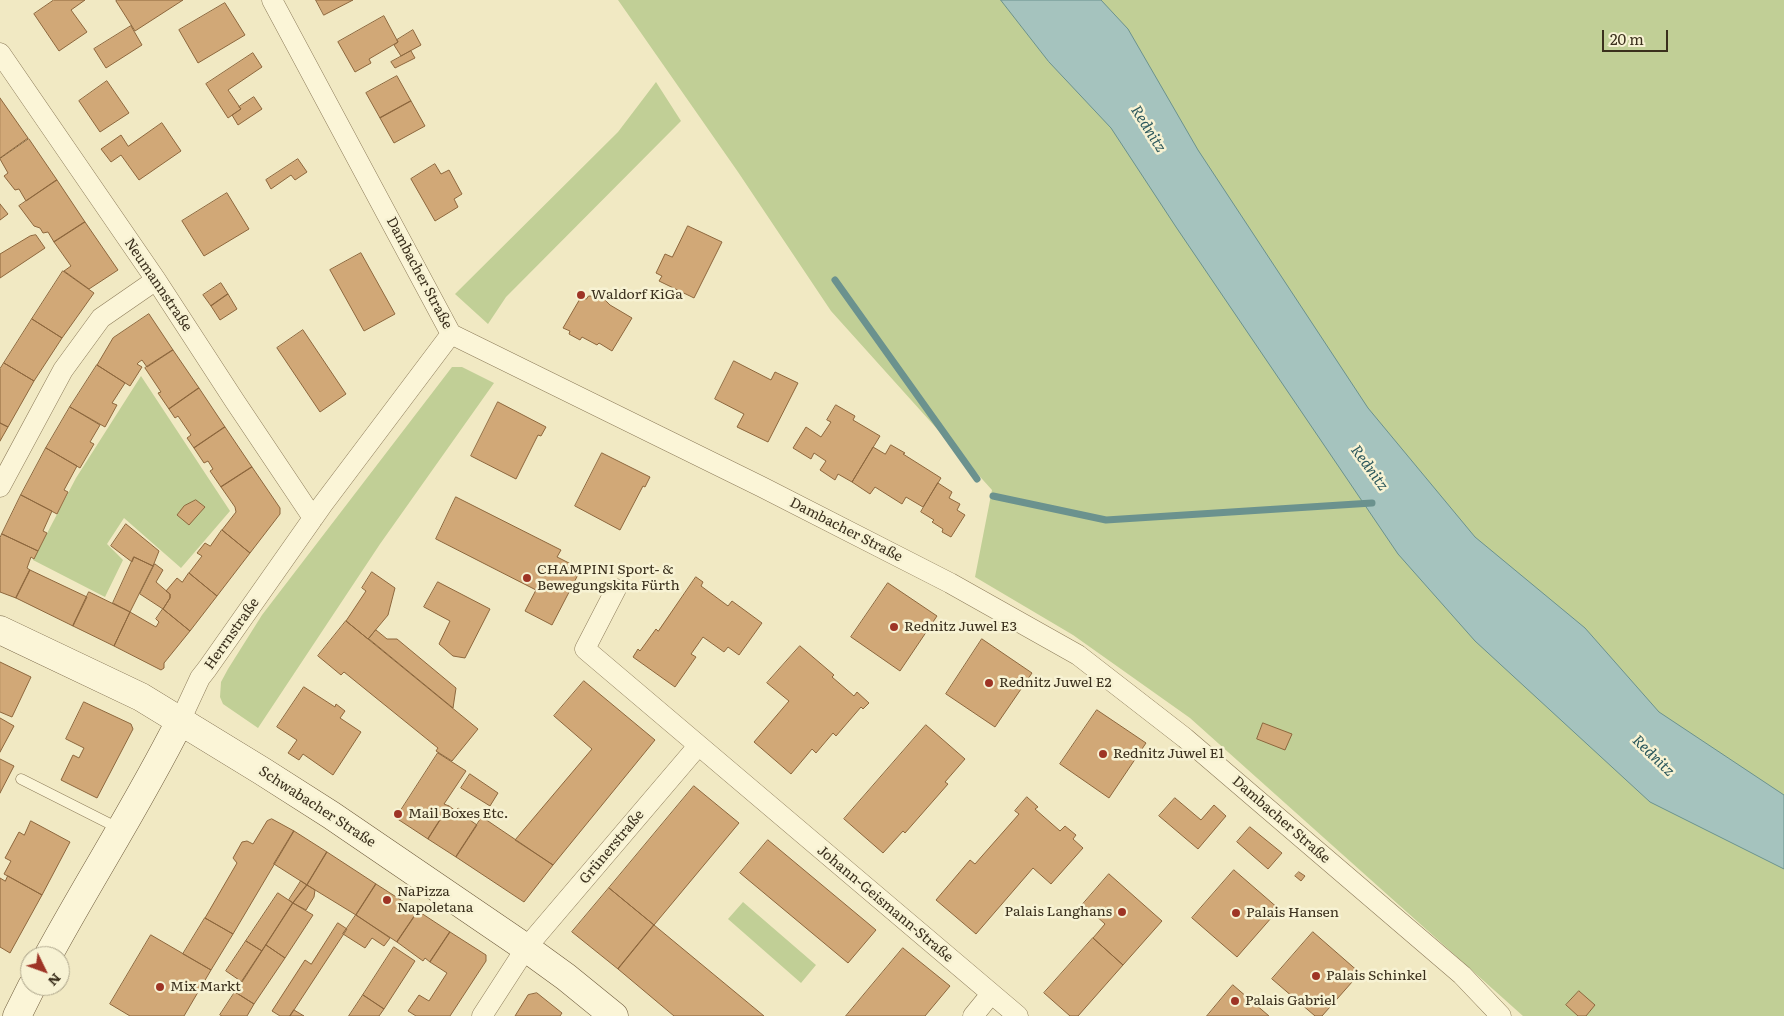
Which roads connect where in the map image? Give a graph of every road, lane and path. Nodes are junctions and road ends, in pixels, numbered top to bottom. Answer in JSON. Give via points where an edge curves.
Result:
{"nodes":[{"id":1,"x":272,"y":0,"type":"edge"},
{"id":2,"x":0,"y":53,"type":"edge"},
{"id":3,"x":156,"y":280,"type":"junction"},
{"id":4,"x":451,"y":334,"type":"junction"},
{"id":5,"x":0,"y":487,"type":"edge"},
{"id":6,"x":313,"y":518,"type":"junction"},
{"id":7,"x":616,"y":589,"type":"dead end"},
{"id":8,"x":0,"y":630,"type":"edge"},
{"id":9,"x":180,"y":721,"type":"junction"},
{"id":10,"x":698,"y":746,"type":"junction"},
{"id":11,"x":21,"y":779,"type":"dead end"},
{"id":12,"x":121,"y":829,"type":"junction"},
{"id":13,"x":53,"y":946,"type":"edge"},
{"id":14,"x":526,"y":948,"type":"junction"},
{"id":15,"x":991,"y":994,"type":"junction"},
{"id":16,"x":27,"y":996,"type":"edge"},
{"id":17,"x":17,"y":1016,"type":"edge"},
{"id":18,"x":482,"y":1016,"type":"edge"},
{"id":19,"x":614,"y":1016,"type":"edge"},
{"id":20,"x":973,"y":1016,"type":"edge"},
{"id":21,"x":1018,"y":1016,"type":"edge"},
{"id":22,"x":1502,"y":1016,"type":"edge"}],
"edges":[{"from":1,"to":4,"type":"street","name":"Dambacher Straße"},
{"from":2,"to":3,"type":"street","name":"Neumannstraße"},
{"from":3,"to":5,"type":"street","via":[[101,318],[63,370]]},
{"from":3,"to":6,"type":"street","name":"Neumannstraße"},
{"from":4,"to":6,"type":"street","name":"Herrnstraße"},
{"from":4,"to":22,"type":"street","name":"Dambacher Straße","via":[[950,583],[1078,655],[1192,744],[1462,975]]},
{"from":6,"to":9,"type":"street","name":"Herrnstraße","via":[[200,678]]},
{"from":7,"to":10,"type":"street","via":[[585,650]]},
{"from":8,"to":9,"type":"main road","name":"Schwabacher Straße","via":[[141,697]]},
{"from":9,"to":12,"type":"main road","name":"Herrnstraße"},
{"from":9,"to":14,"type":"main road","name":"Schwabacher Straße","via":[[331,815]]},
{"from":10,"to":14,"type":"street","name":"Grünerstraße"},
{"from":10,"to":15,"type":"street","name":"Johann-Geismann-Straße"},
{"from":11,"to":12,"type":"lane"},
{"from":12,"to":13,"type":"main road","name":"Herrnstraße"},
{"from":14,"to":18,"type":"street","name":"Grünerstraße"},
{"from":14,"to":19,"type":"main road","name":"Schwabacher Straße"},
{"from":15,"to":20,"type":"street"},
{"from":15,"to":21,"type":"street","name":"Johann-Geismann-Straße"},
{"from":16,"to":17,"type":"main road"}]}
